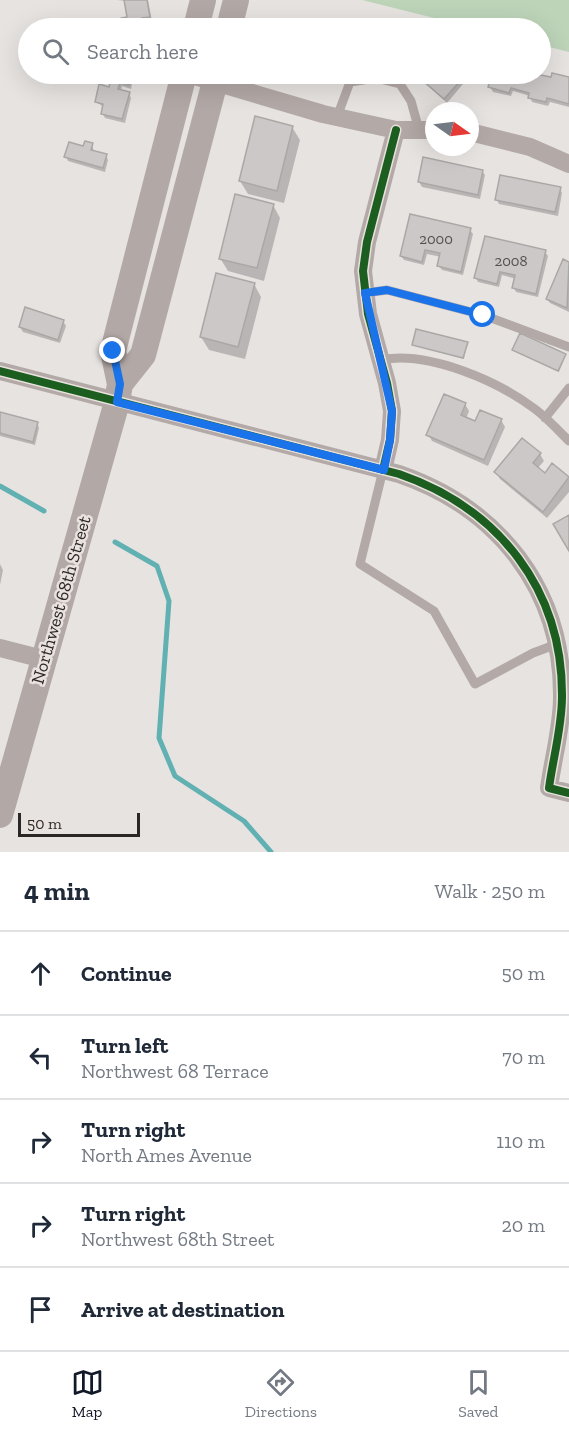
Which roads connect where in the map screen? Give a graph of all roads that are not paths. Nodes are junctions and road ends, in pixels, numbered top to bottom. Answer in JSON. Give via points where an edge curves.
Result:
{"nodes":[{"id":1,"x":203,"y":0,"type":"edge"},
{"id":2,"x":236,"y":0,"type":"edge"},
{"id":3,"x":198,"y":18,"type":"edge"},
{"id":4,"x":232,"y":18,"type":"edge"},
{"id":5,"x":183,"y":84,"type":"edge"},
{"id":6,"x":214,"y":84,"type":"edge"},
{"id":7,"x":235,"y":84,"type":"edge"},
{"id":8,"x":349,"y":84,"type":"edge"},
{"id":9,"x":400,"y":84,"type":"edge"},
{"id":10,"x":337,"y":117,"type":"junction"},
{"id":11,"x":425,"y":126,"type":"edge"},
{"id":12,"x":396,"y":130,"type":"junction"},
{"id":13,"x":425,"y":130,"type":"edge"},
{"id":14,"x":479,"y":134,"type":"edge"},
{"id":15,"x":569,"y":164,"type":"edge"},
{"id":16,"x":365,"y":293,"type":"junction"},
{"id":17,"x":569,"y":347,"type":"edge"},
{"id":18,"x":381,"y":360,"type":"junction"},
{"id":19,"x":0,"y":371,"type":"edge"},
{"id":20,"x":569,"y":388,"type":"edge"},
{"id":21,"x":119,"y":393,"type":"junction"},
{"id":22,"x":545,"y":418,"type":"junction"},
{"id":23,"x":569,"y":441,"type":"edge"},
{"id":24,"x":384,"y":470,"type":"junction"},
{"id":25,"x":557,"y":644,"type":"junction"},
{"id":26,"x":0,"y":648,"type":"edge"},
{"id":27,"x":43,"y":659,"type":"junction"},
{"id":28,"x":569,"y":793,"type":"edge"},
{"id":29,"x":0,"y":815,"type":"edge"}],
"edges":[{"from":1,"to":3,"type":"main road"},
{"from":2,"to":4,"type":"main road"},
{"from":5,"to":21,"type":"main road","name":"Northwest 68th Street","via":[[113,351]]},
{"from":6,"to":21,"type":"main road","name":"Northwest 68th Street","via":[[143,355]]},
{"from":7,"to":10,"type":"street"},
{"from":8,"to":10,"type":"lane"},
{"from":9,"to":11,"type":"lane"},
{"from":10,"to":12,"type":"street"},
{"from":12,"to":13,"type":"street"},
{"from":12,"to":16,"type":"street","via":[[367,242]]},
{"from":14,"to":15,"type":"street","via":[[530,147]]},
{"from":16,"to":17,"type":"lane","via":[[397,292],[483,315]]},
{"from":16,"to":18,"type":"street"},
{"from":18,"to":22,"type":"lane","via":[[398,356],[419,358],[457,369],[500,388]]},
{"from":18,"to":24,"type":"street","via":[[392,411]]},
{"from":19,"to":21,"type":"street"},
{"from":20,"to":22,"type":"lane"},
{"from":21,"to":24,"type":"street"},
{"from":21,"to":27,"type":"main road","name":"Northwest 68th Street"},
{"from":22,"to":23,"type":"lane"},
{"from":24,"to":25,"type":"street","via":[[439,489],[496,530],[525,566],[547,607]]},
{"from":24,"to":25,"type":"lane","via":[[360,564],[434,611],[475,684]]},
{"from":25,"to":28,"type":"street","via":[[562,699],[549,788]]},
{"from":26,"to":27,"type":"street"},
{"from":27,"to":29,"type":"main road","name":"Northwest 68th Street"}]}
